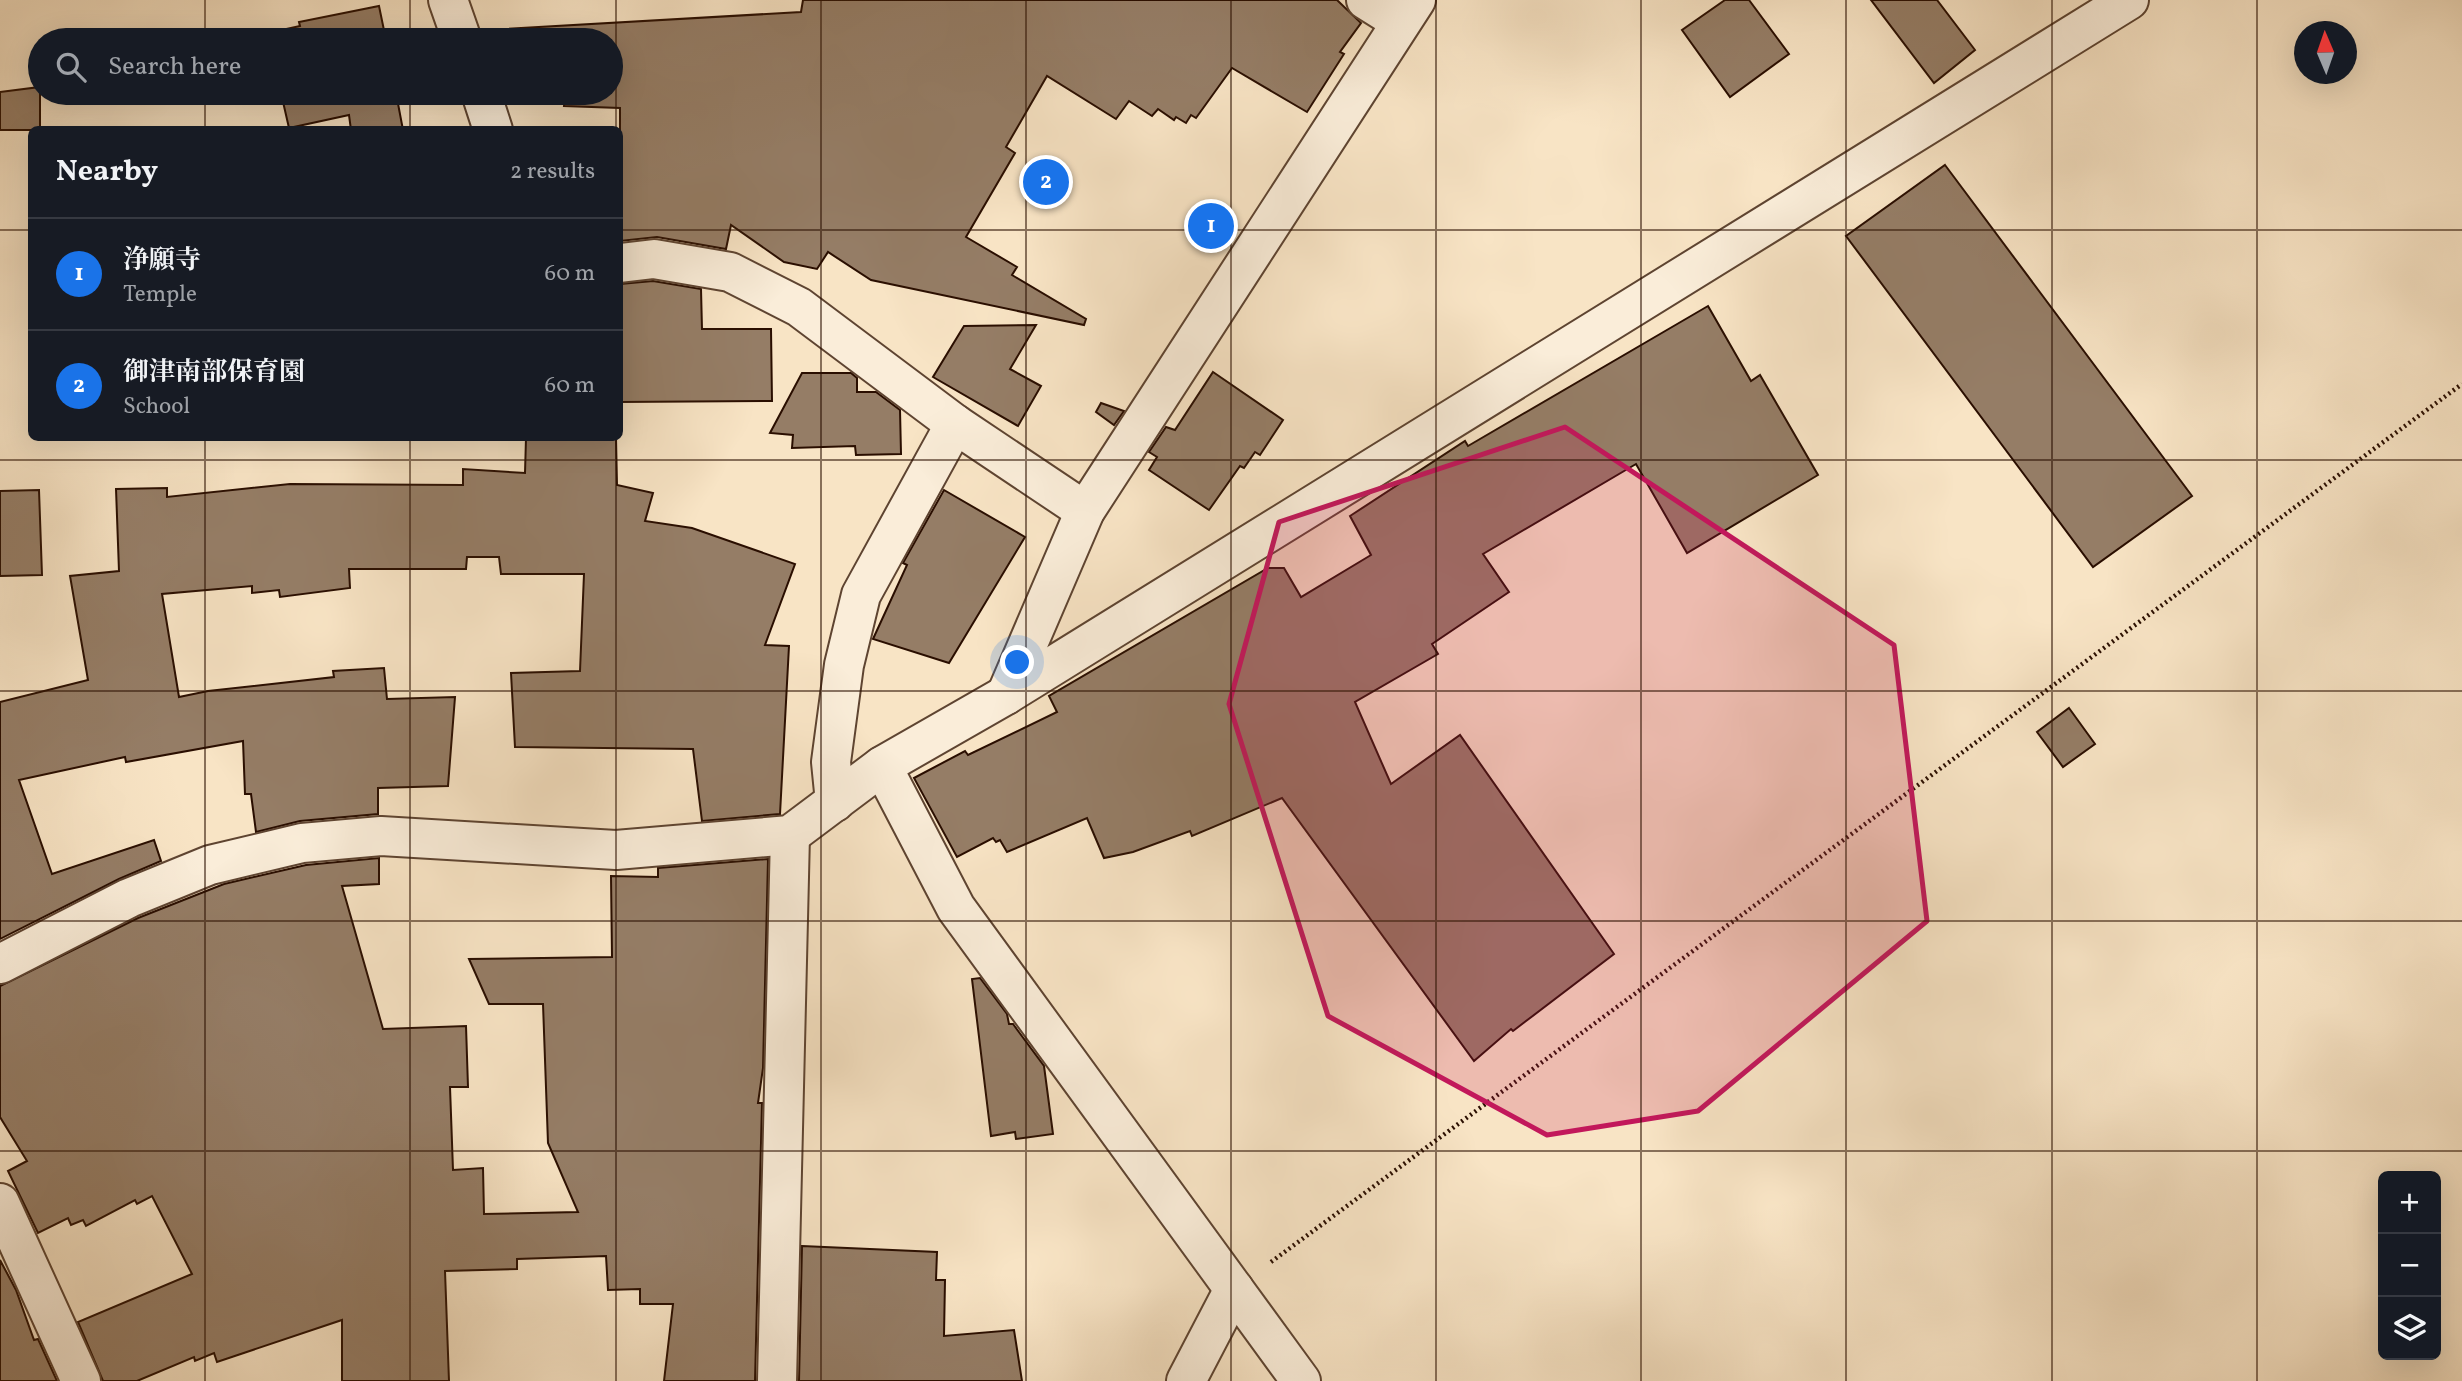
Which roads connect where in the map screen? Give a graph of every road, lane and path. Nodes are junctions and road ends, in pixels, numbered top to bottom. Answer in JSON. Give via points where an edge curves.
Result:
{"nodes":[{"id":1,"x":448,"y":0,"type":"edge"},
{"id":2,"x":1366,"y":0,"type":"edge"},
{"id":3,"x":2129,"y":0,"type":"edge"},
{"id":4,"x":1409,"y":11,"type":"edge"},
{"id":5,"x":458,"y":28,"type":"edge"},
{"id":6,"x":485,"y":105,"type":"edge"},
{"id":7,"x":493,"y":126,"type":"edge"},
{"id":8,"x":623,"y":263,"type":"edge"},
{"id":9,"x":2462,"y":384,"type":"edge"},
{"id":10,"x":955,"y":424,"type":"junction"},
{"id":11,"x":1084,"y":510,"type":"junction"},
{"id":12,"x":1006,"y":695,"type":"junction"},
{"id":13,"x":882,"y":766,"type":"junction"},
{"id":14,"x":835,"y":802,"type":"junction"},
{"id":15,"x":790,"y":835,"type":"junction"},
{"id":16,"x":0,"y":964,"type":"edge"},
{"id":17,"x":0,"y":1203,"type":"edge"},
{"id":18,"x":1234,"y":1289,"type":"junction"},
{"id":19,"x":81,"y":1381,"type":"edge"},
{"id":20,"x":777,"y":1381,"type":"edge"},
{"id":21,"x":1186,"y":1381,"type":"edge"},
{"id":22,"x":1301,"y":1381,"type":"edge"}],
"edges":[{"from":1,"to":5,"type":"street"},
{"from":2,"to":4,"type":"street"},
{"from":3,"to":12,"type":"street"},
{"from":4,"to":11,"type":"street"},
{"from":6,"to":7,"type":"street"},
{"from":8,"to":10,"type":"street","via":[[654,260],[730,272],[799,307]]},
{"from":9,"to":18,"type":"path"},
{"from":10,"to":11,"type":"street"},
{"from":10,"to":14,"type":"street","via":[[861,595],[844,665],[833,748]]},
{"from":11,"to":12,"type":"street"},
{"from":12,"to":13,"type":"street"},
{"from":13,"to":14,"type":"street"},
{"from":13,"to":18,"type":"street","via":[[956,908]]},
{"from":14,"to":15,"type":"street"},
{"from":15,"to":16,"type":"street","via":[[616,849],[381,836],[302,843],[210,865],[129,898]]},
{"from":15,"to":20,"type":"street"},
{"from":17,"to":19,"type":"street"},
{"from":18,"to":21,"type":"street"},
{"from":18,"to":22,"type":"street"}]}
